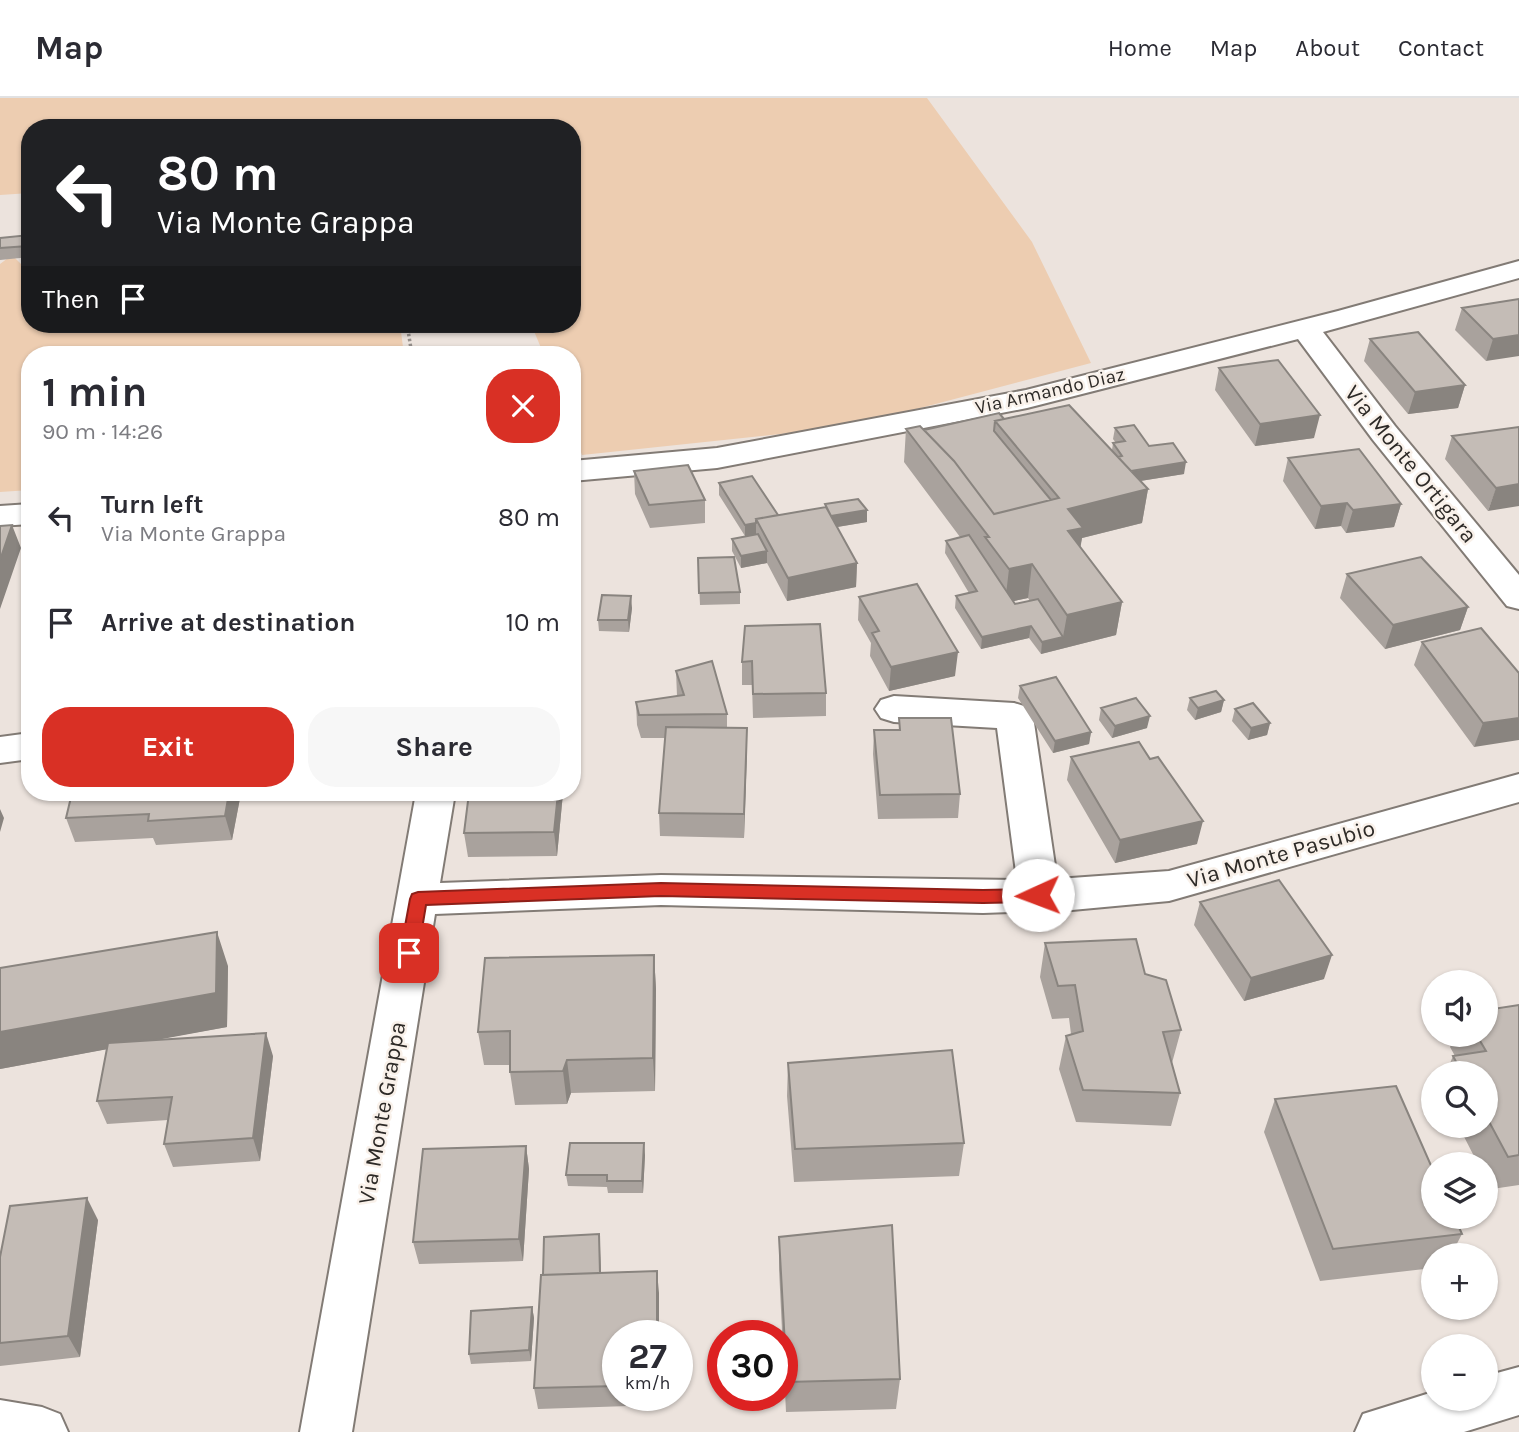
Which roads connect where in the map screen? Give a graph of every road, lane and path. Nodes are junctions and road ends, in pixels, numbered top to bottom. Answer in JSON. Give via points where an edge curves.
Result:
{"nodes":[{"id":1,"x":1519,"y":269,"type":"edge"},
{"id":2,"x":1305,"y":328,"type":"junction"},
{"id":3,"x":581,"y":470,"type":"edge"},
{"id":4,"x":21,"y":515,"type":"edge"},
{"id":5,"x":0,"y":516,"type":"edge"},
{"id":6,"x":1519,"y":598,"type":"edge"},
{"id":7,"x":894,"y":709,"type":"dead end"},
{"id":8,"x":21,"y":748,"type":"edge"},
{"id":9,"x":0,"y":750,"type":"edge"},
{"id":10,"x":1519,"y":788,"type":"edge"},
{"id":11,"x":434,"y":801,"type":"edge"},
{"id":12,"x":1038,"y":895,"type":"junction"},
{"id":13,"x":418,"y":899,"type":"junction"},
{"id":14,"x":1519,"y":1391,"type":"edge"},
{"id":15,"x":0,"y":1425,"type":"edge"},
{"id":16,"x":42,"y":1432,"type":"edge"},
{"id":17,"x":326,"y":1432,"type":"edge"},
{"id":18,"x":1381,"y":1432,"type":"edge"}],
"edges":[{"from":1,"to":2,"type":"street","name":"Via Armando Diaz"},
{"from":2,"to":3,"type":"street","name":"Via Armando Diaz","via":[[1027,399],[716,458]]},
{"from":2,"to":6,"type":"street","name":"Via Monte Ortigara"},
{"from":4,"to":5,"type":"street"},
{"from":7,"to":12,"type":"street","via":[[1014,716]]},
{"from":8,"to":9,"type":"street"},
{"from":10,"to":12,"type":"street","name":"Via Monte Pasubio","via":[[1169,886]]},
{"from":11,"to":13,"type":"street","name":"Via Monte Grappa"},
{"from":12,"to":13,"type":"street","name":"Via Monte Pasubio","via":[[661,890]]},
{"from":13,"to":17,"type":"street","name":"Via Monte Grappa"},
{"from":14,"to":18,"type":"street"},
{"from":15,"to":16,"type":"street"}]}
